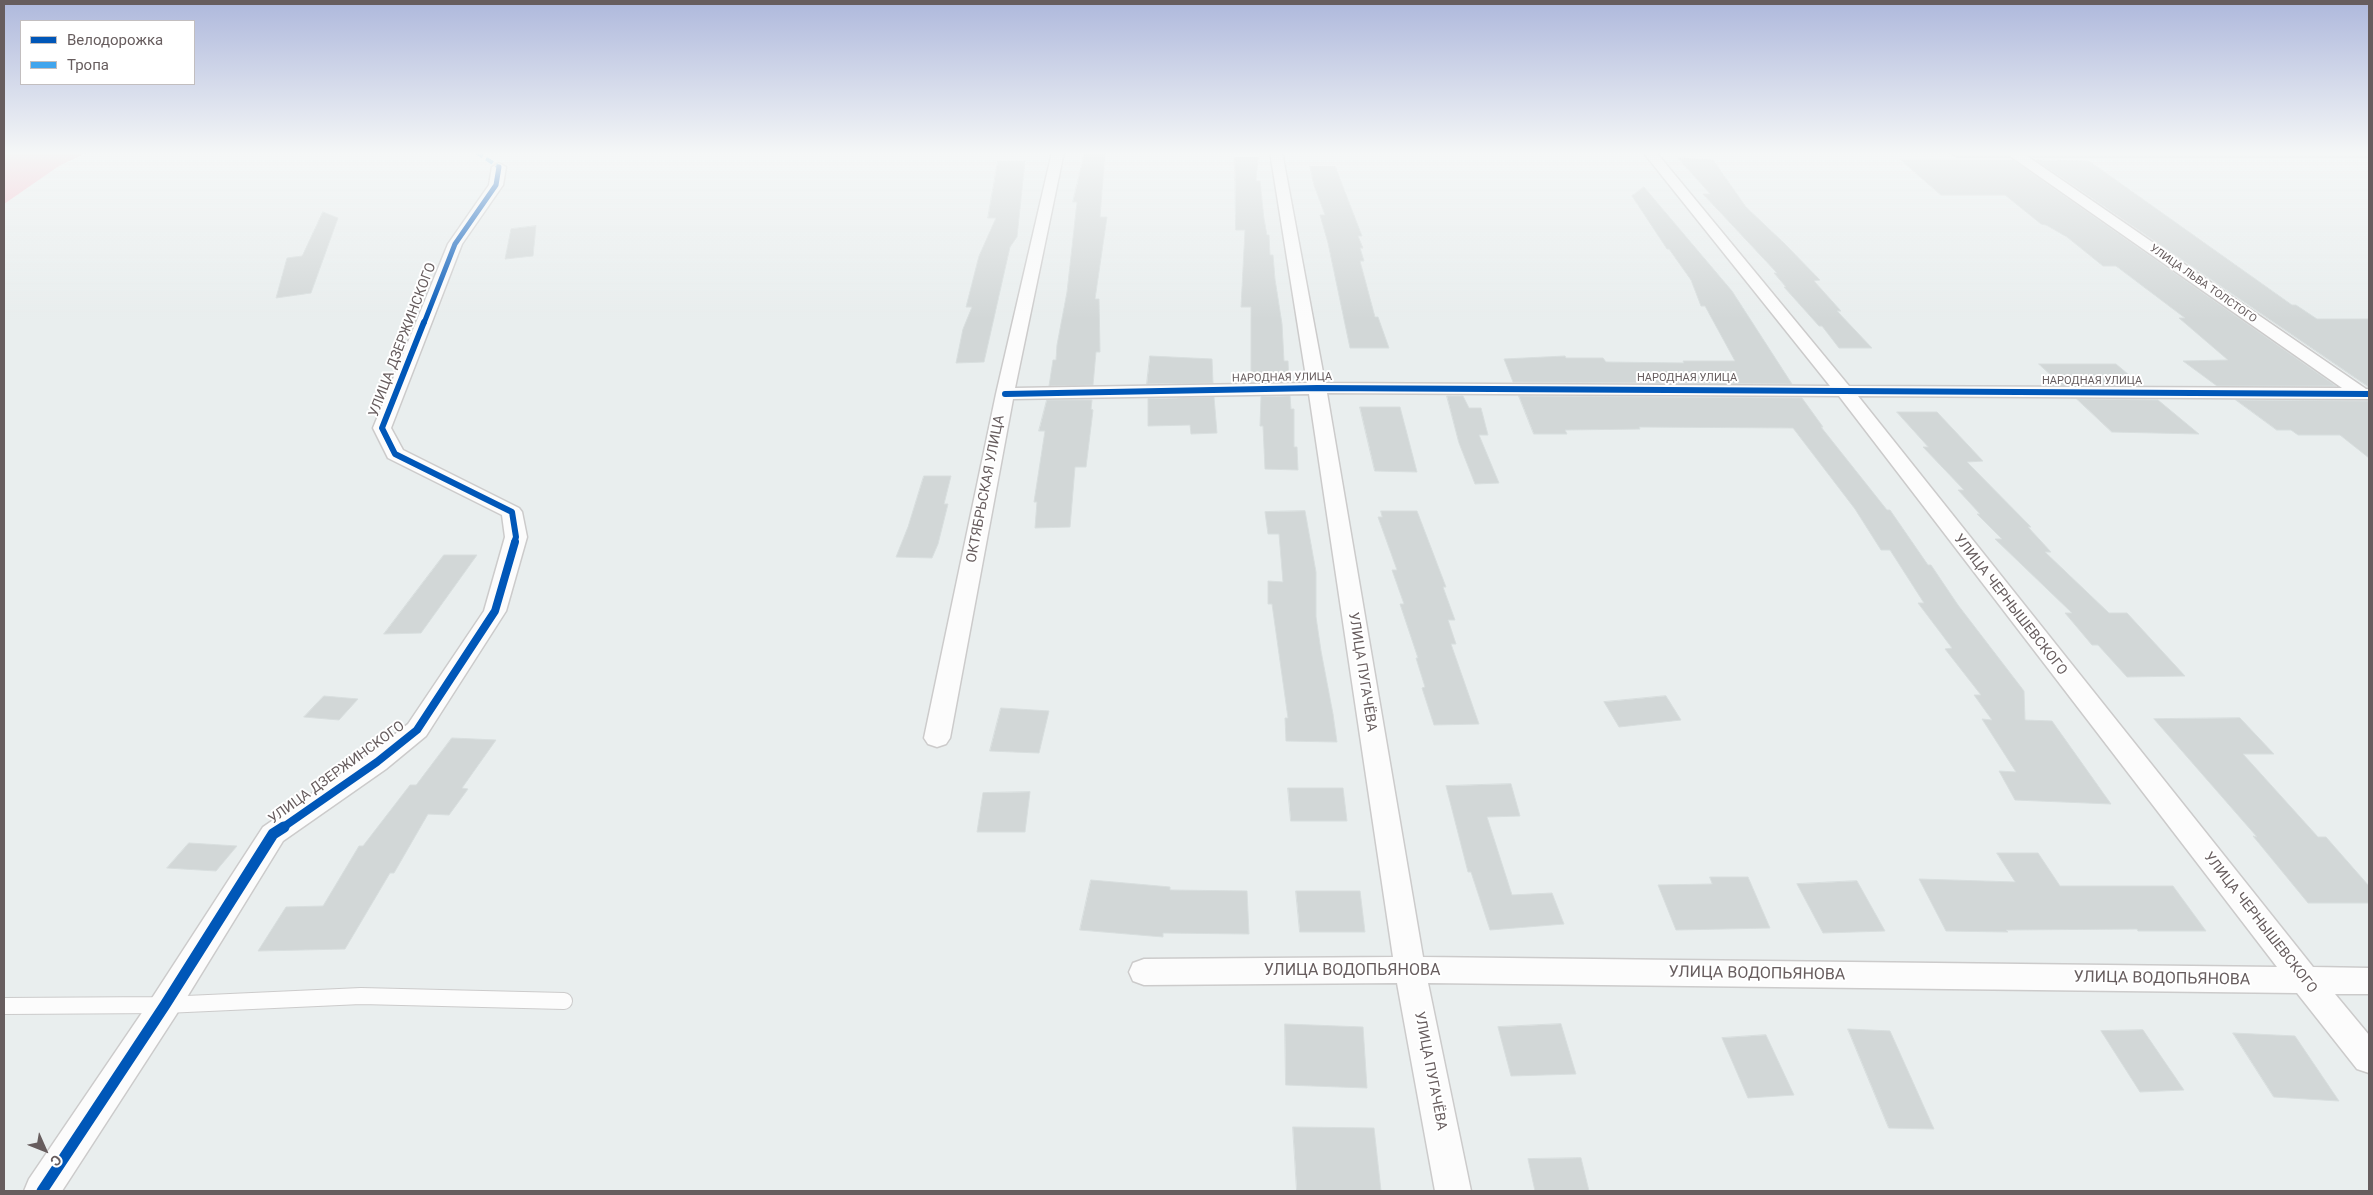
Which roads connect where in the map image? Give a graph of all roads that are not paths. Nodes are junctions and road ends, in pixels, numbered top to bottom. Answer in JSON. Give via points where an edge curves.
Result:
{"nodes":[{"id":1,"x":480,"y":208,"type":"edge"},
{"id":2,"x":1046,"y":208,"type":"edge"},
{"id":3,"x":1286,"y":208,"type":"edge"},
{"id":4,"x":1694,"y":208,"type":"edge"},
{"id":5,"x":2094,"y":208,"type":"edge"},
{"id":6,"x":1317,"y":388,"type":"junction"},
{"id":7,"x":1843,"y":390,"type":"junction"},
{"id":8,"x":1005,"y":394,"type":"junction"},
{"id":9,"x":2366,"y":396,"type":"edge"},
{"id":10,"x":937,"y":738,"type":"dead end"},
{"id":11,"x":1410,"y":970,"type":"junction"},
{"id":12,"x":1144,"y":972,"type":"dead end"},
{"id":13,"x":2305,"y":980,"type":"junction"},
{"id":14,"x":2369,"y":981,"type":"edge"},
{"id":15,"x":564,"y":1002,"type":"dead end"},
{"id":16,"x":165,"y":1005,"type":"junction"},
{"id":17,"x":4,"y":1006,"type":"edge"},
{"id":18,"x":2369,"y":1059,"type":"edge"},
{"id":19,"x":42,"y":1191,"type":"edge"},
{"id":20,"x":1453,"y":1191,"type":"edge"}],
"edges":[{"from":1,"to":16,"type":"street","name":"УЛИЦА ДЗЕРЖИНСКОГО","via":[[455,244],[382,428],[396,454],[512,512],[516,537],[495,611],[417,730],[378,762],[273,834]]},
{"from":2,"to":8,"type":"street","name":"ОКТЯБРЬСКАЯ УЛИЦА"},
{"from":3,"to":6,"type":"street","name":"УЛИЦА ПУГАЧЁВА"},
{"from":4,"to":7,"type":"street","name":"УЛИЦА ЧЕРНЫШЕВСКОГО"},
{"from":5,"to":9,"type":"street","name":"УЛИЦА ЛЬВА ТОЛСТОГО"},
{"from":6,"to":7,"type":"street","name":"НАРОДНАЯ УЛИЦА"},
{"from":6,"to":8,"type":"street","name":"НАРОДНАЯ УЛИЦА"},
{"from":6,"to":11,"type":"street","name":"УЛИЦА ПУГАЧЁВА"},
{"from":7,"to":9,"type":"street","name":"НАРОДНАЯ УЛИЦА"},
{"from":7,"to":13,"type":"street","name":"УЛИЦА ЧЕРНЫШЕВСКОГО"},
{"from":8,"to":10,"type":"street","name":"ОКТЯБРЬСКАЯ УЛИЦА"},
{"from":11,"to":12,"type":"street","name":"УЛИЦА ВОДОПЬЯНОВА"},
{"from":11,"to":13,"type":"street","name":"УЛИЦА ВОДОПЬЯНОВА"},
{"from":11,"to":20,"type":"street","name":"УЛИЦА ПУГАЧЁВА"},
{"from":13,"to":14,"type":"street","name":"УЛИЦА ВОДОПЬЯНОВА"},
{"from":13,"to":18,"type":"street","name":"УЛИЦА ЧЕРНЫШЕВСКОГО"},
{"from":15,"to":16,"type":"lane","via":[[361,996]]},
{"from":16,"to":17,"type":"lane"},
{"from":16,"to":19,"type":"street","name":"УЛИЦА ДЗЕРЖИНСКОГО"}]}
